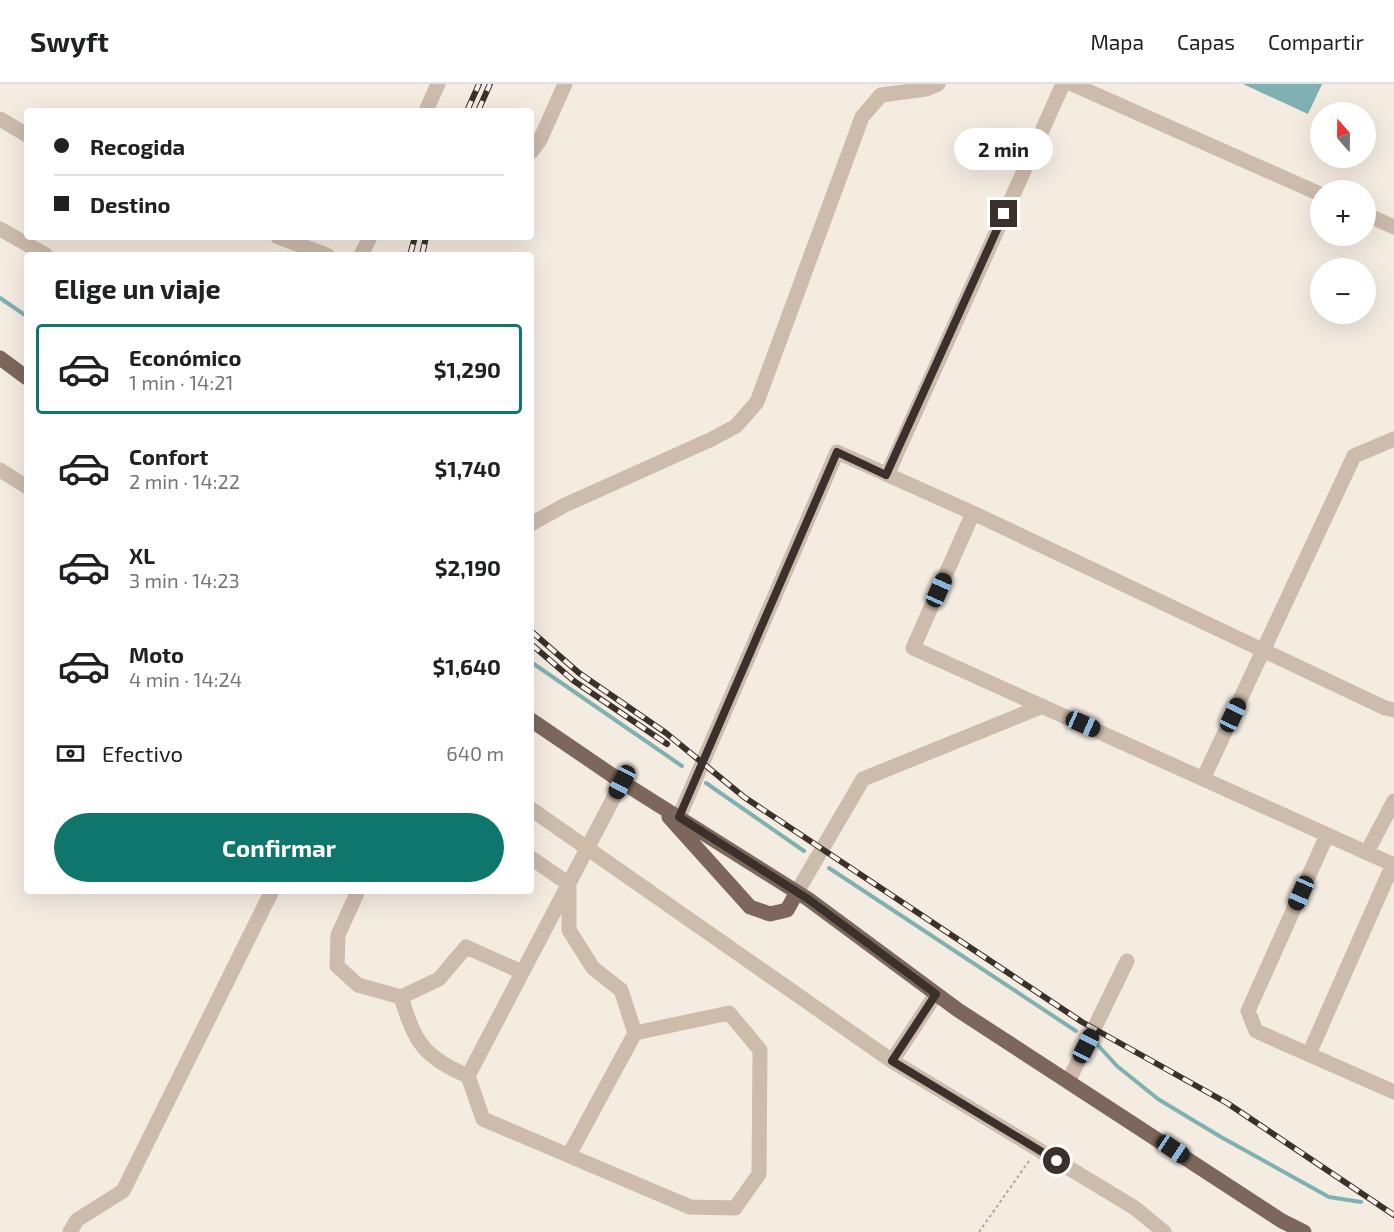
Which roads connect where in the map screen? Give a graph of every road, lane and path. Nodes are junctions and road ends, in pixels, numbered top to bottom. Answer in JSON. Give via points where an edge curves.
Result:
{"nodes":[{"id":1,"x":438,"y":84,"type":"edge"},
{"id":2,"x":565,"y":84,"type":"edge"},
{"id":3,"x":938,"y":84,"type":"edge"},
{"id":4,"x":1063,"y":84,"type":"edge"},
{"id":5,"x":1072,"y":84,"type":"edge"},
{"id":6,"x":427,"y":108,"type":"edge"},
{"id":7,"x":0,"y":119,"type":"edge"},
{"id":8,"x":24,"y":133,"type":"edge"},
{"id":9,"x":534,"y":148,"type":"edge"},
{"id":10,"x":1310,"y":190,"type":"edge"},
{"id":11,"x":1376,"y":219,"type":"edge"},
{"id":12,"x":1394,"y":227,"type":"edge"},
{"id":13,"x":0,"y":229,"type":"edge"},
{"id":14,"x":286,"y":240,"type":"edge"},
{"id":15,"x":41,"y":252,"type":"edge"},
{"id":16,"x":319,"y":252,"type":"edge"},
{"id":17,"x":0,"y":358,"type":"edge"},
{"id":18,"x":24,"y":373,"type":"edge"},
{"id":19,"x":1394,"y":438,"type":"edge"},
{"id":20,"x":0,"y":470,"type":"edge"},
{"id":21,"x":886,"y":475,"type":"junction"},
{"id":22,"x":24,"y":485,"type":"edge"},
{"id":23,"x":973,"y":513,"type":"junction"},
{"id":24,"x":534,"y":522,"type":"edge"},
{"id":25,"x":1263,"y":651,"type":"junction"},
{"id":26,"x":1043,"y":706,"type":"junction"},
{"id":27,"x":1394,"y":710,"type":"edge"},
{"id":28,"x":534,"y":722,"type":"edge"},
{"id":29,"x":1203,"y":779,"type":"junction"},
{"id":30,"x":622,"y":782,"type":"junction"},
{"id":31,"x":1394,"y":801,"type":"edge"},
{"id":32,"x":657,"y":803,"type":"junction"},
{"id":33,"x":534,"y":811,"type":"edge"},
{"id":34,"x":679,"y":817,"type":"junction"},
{"id":35,"x":1328,"y":835,"type":"junction"},
{"id":36,"x":588,"y":846,"type":"junction"},
{"id":37,"x":1367,"y":852,"type":"junction"},
{"id":38,"x":534,"y":860,"type":"edge"},
{"id":39,"x":1393,"y":864,"type":"edge"},
{"id":40,"x":568,"y":884,"type":"junction"},
{"id":41,"x":797,"y":892,"type":"junction"},
{"id":42,"x":271,"y":894,"type":"edge"},
{"id":43,"x":357,"y":894,"type":"edge"},
{"id":44,"x":1127,"y":961,"type":"dead end"},
{"id":45,"x":522,"y":972,"type":"junction"},
{"id":46,"x":936,"y":994,"type":"junction"},
{"id":47,"x":401,"y":997,"type":"junction"},
{"id":48,"x":635,"y":1033,"type":"junction"},
{"id":49,"x":1309,"y":1054,"type":"junction"},
{"id":50,"x":892,"y":1061,"type":"junction"},
{"id":51,"x":468,"y":1076,"type":"junction"},
{"id":52,"x":1069,"y":1080,"type":"junction"},
{"id":53,"x":1394,"y":1092,"type":"edge"},
{"id":54,"x":1038,"y":1149,"type":"junction"},
{"id":55,"x":569,"y":1155,"type":"junction"},
{"id":56,"x":70,"y":1232,"type":"edge"},
{"id":57,"x":979,"y":1232,"type":"edge"},
{"id":58,"x":1164,"y":1232,"type":"edge"},
{"id":59,"x":1304,"y":1232,"type":"edge"}],
"edges":[{"from":1,"to":6,"type":"lane"},
{"from":2,"to":9,"type":"lane"},
{"from":3,"to":24,"type":"lane","via":[[881,95],[862,117],[757,402],[736,426]]},
{"from":4,"to":21,"type":"lane"},
{"from":5,"to":10,"type":"lane"},
{"from":7,"to":8,"type":"lane"},
{"from":11,"to":12,"type":"lane"},
{"from":13,"to":15,"type":"lane"},
{"from":14,"to":16,"type":"lane"},
{"from":17,"to":18,"type":"main road"},
{"from":19,"to":25,"type":"lane","via":[[1354,456]]},
{"from":20,"to":22,"type":"lane"},
{"from":21,"to":23,"type":"lane"},
{"from":21,"to":34,"type":"lane","via":[[837,452]]},
{"from":23,"to":25,"type":"lane"},
{"from":23,"to":26,"type":"lane","via":[[913,648]]},
{"from":25,"to":27,"type":"lane"},
{"from":25,"to":29,"type":"lane"},
{"from":26,"to":29,"type":"lane"},
{"from":26,"to":41,"type":"lane","via":[[863,779]]},
{"from":28,"to":30,"type":"main road"},
{"from":29,"to":35,"type":"lane"},
{"from":30,"to":32,"type":"main road"},
{"from":30,"to":36,"type":"lane"},
{"from":31,"to":37,"type":"lane"},
{"from":32,"to":34,"type":"main road"},
{"from":32,"to":41,"type":"main road","via":[[750,907],[770,914],[787,910]]},
{"from":33,"to":36,"type":"lane"},
{"from":34,"to":41,"type":"main road"},
{"from":35,"to":37,"type":"lane"},
{"from":35,"to":49,"type":"lane","via":[[1248,1011],[1256,1031]]},
{"from":36,"to":40,"type":"lane"},
{"from":36,"to":50,"type":"lane"},
{"from":37,"to":39,"type":"lane"},
{"from":38,"to":40,"type":"lane"},
{"from":39,"to":49,"type":"lane"},
{"from":40,"to":45,"type":"lane"},
{"from":40,"to":48,"type":"lane","via":[[569,930],[593,968],[621,990]]},
{"from":41,"to":46,"type":"main road"},
{"from":42,"to":56,"type":"lane","via":[[123,1191],[77,1220]]},
{"from":43,"to":47,"type":"lane","via":[[338,935],[337,966],[358,985]]},
{"from":44,"to":52,"type":"lane"},
{"from":45,"to":47,"type":"lane","via":[[466,947],[439,979]]},
{"from":45,"to":51,"type":"lane"},
{"from":46,"to":50,"type":"lane"},
{"from":46,"to":52,"type":"main road"},
{"from":47,"to":51,"type":"lane","via":[[413,1035],[442,1065]]},
{"from":48,"to":55,"type":"lane"},
{"from":48,"to":55,"type":"lane","via":[[729,1013],[760,1050],[759,1174],[735,1208],[690,1207]]},
{"from":49,"to":53,"type":"lane"},
{"from":50,"to":54,"type":"lane"},
{"from":51,"to":55,"type":"lane","via":[[483,1119]]},
{"from":52,"to":59,"type":"main road"},
{"from":54,"to":57,"type":"path"},
{"from":54,"to":58,"type":"lane","via":[[1135,1208]]}]}
